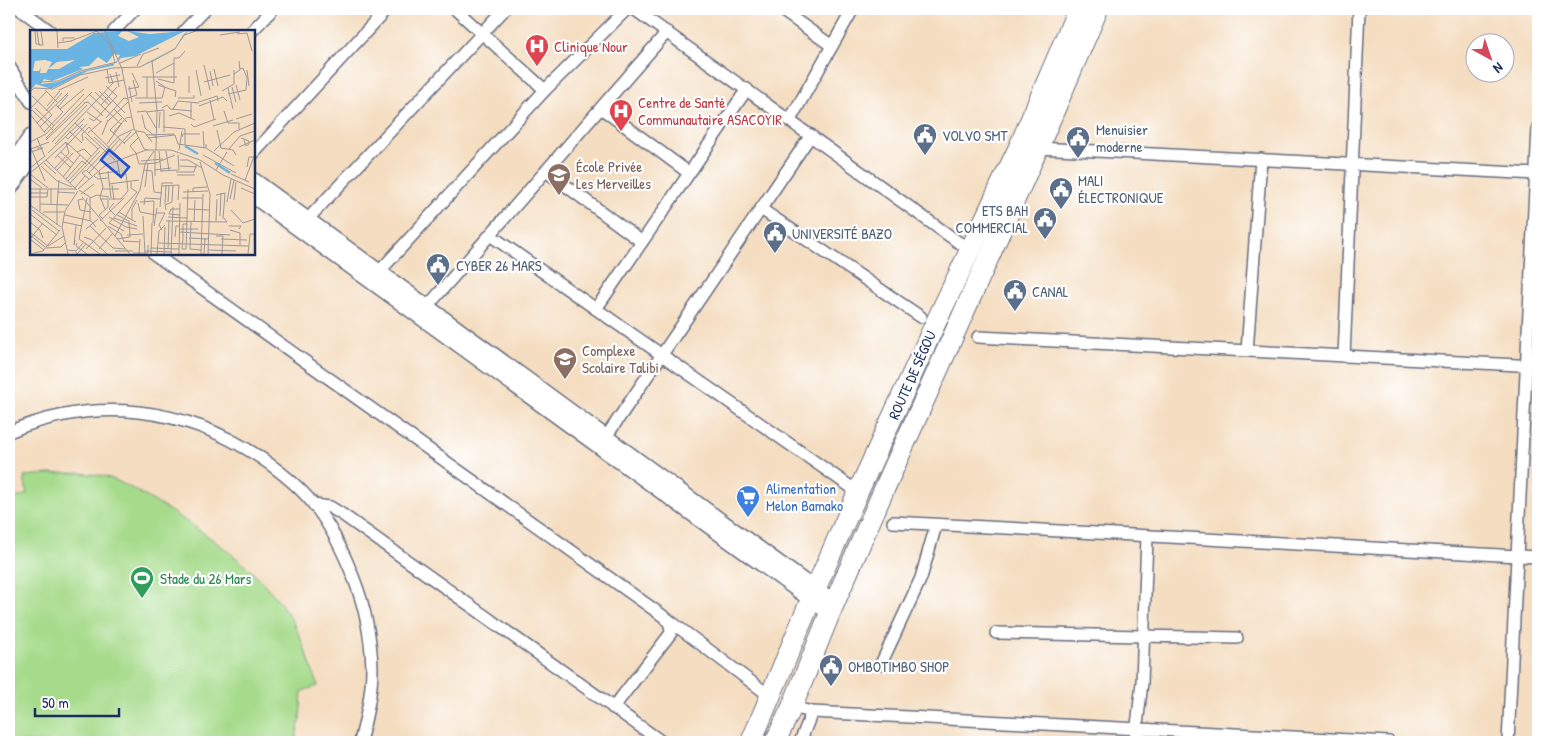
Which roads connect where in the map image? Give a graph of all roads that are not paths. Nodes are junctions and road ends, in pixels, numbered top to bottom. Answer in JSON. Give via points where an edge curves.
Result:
{"nodes":[{"id":1,"x":20,"y":9,"type":"edge"},
{"id":2,"x":135,"y":9,"type":"edge"},
{"id":3,"x":205,"y":9,"type":"edge"},
{"id":4,"x":273,"y":9,"type":"edge"},
{"id":5,"x":387,"y":9,"type":"edge"},
{"id":6,"x":455,"y":9,"type":"edge"},
{"id":7,"x":505,"y":9,"type":"edge"},
{"id":8,"x":627,"y":9,"type":"edge"},
{"id":9,"x":634,"y":9,"type":"edge"},
{"id":10,"x":780,"y":9,"type":"edge"},
{"id":11,"x":853,"y":9,"type":"edge"},
{"id":12,"x":1078,"y":9,"type":"edge"},
{"id":13,"x":1098,"y":9,"type":"edge"},
{"id":14,"x":1359,"y":9,"type":"edge"},
{"id":15,"x":49,"y":30,"type":"edge"},
{"id":16,"x":115,"y":30,"type":"edge"},
{"id":17,"x":185,"y":30,"type":"edge"},
{"id":18,"x":253,"y":30,"type":"edge"},
{"id":19,"x":667,"y":32,"type":"junction"},
{"id":20,"x":482,"y":33,"type":"junction"},
{"id":21,"x":832,"y":46,"type":"junction"},
{"id":22,"x":9,"y":66,"type":"edge"},
{"id":23,"x":747,"y":89,"type":"junction"},
{"id":24,"x":545,"y":90,"type":"junction"},
{"id":25,"x":30,"y":100,"type":"edge"},
{"id":26,"x":601,"y":108,"type":"junction"},
{"id":27,"x":790,"y":120,"type":"junction"},
{"id":28,"x":1538,"y":127,"type":"edge"},
{"id":29,"x":811,"y":135,"type":"junction"},
{"id":30,"x":30,"y":138,"type":"edge"},
{"id":31,"x":1038,"y":148,"type":"junction"},
{"id":32,"x":255,"y":152,"type":"edge"},
{"id":33,"x":30,"y":159,"type":"edge"},
{"id":34,"x":1261,"y":159,"type":"junction"},
{"id":35,"x":1353,"y":164,"type":"junction"},
{"id":36,"x":9,"y":169,"type":"edge"},
{"id":37,"x":546,"y":171,"type":"junction"},
{"id":38,"x":689,"y":173,"type":"junction"},
{"id":39,"x":1537,"y":174,"type":"edge"},
{"id":40,"x":255,"y":182,"type":"edge"},
{"id":41,"x":9,"y":189,"type":"edge"},
{"id":42,"x":255,"y":197,"type":"edge"},
{"id":43,"x":762,"y":208,"type":"junction"},
{"id":44,"x":308,"y":220,"type":"junction"},
{"id":45,"x":490,"y":235,"type":"junction"},
{"id":46,"x":642,"y":242,"type":"junction"},
{"id":47,"x":971,"y":248,"type":"junction"},
{"id":48,"x":155,"y":255,"type":"edge"},
{"id":49,"x":379,"y":272,"type":"junction"},
{"id":50,"x":427,"y":307,"type":"junction"},
{"id":51,"x":596,"y":309,"type":"junction"},
{"id":52,"x":921,"y":318,"type":"dead end"},
{"id":53,"x":978,"y":338,"type":"dead end"},
{"id":54,"x":1247,"y":351,"type":"junction"},
{"id":55,"x":661,"y":356,"type":"junction"},
{"id":56,"x":1344,"y":356,"type":"junction"},
{"id":57,"x":1532,"y":366,"type":"edge"},
{"id":58,"x":9,"y":432,"type":"edge"},
{"id":59,"x":606,"y":437,"type":"junction"},
{"id":60,"x":858,"y":492,"type":"junction"},
{"id":61,"x":314,"y":505,"type":"junction"},
{"id":62,"x":893,"y":522,"type":"dead end"},
{"id":63,"x":936,"y":525,"type":"junction"},
{"id":64,"x":1147,"y":536,"type":"junction"},
{"id":65,"x":1517,"y":556,"type":"junction"},
{"id":66,"x":1538,"y":557,"type":"edge"},
{"id":67,"x":813,"y":595,"type":"junction"},
{"id":68,"x":832,"y":607,"type":"junction"},
{"id":69,"x":663,"y":616,"type":"junction"},
{"id":70,"x":996,"y":633,"type":"dead end"},
{"id":71,"x":1144,"y":637,"type":"junction"},
{"id":72,"x":1237,"y":638,"type":"dead end"},
{"id":73,"x":881,"y":664,"type":"dead end"},
{"id":74,"x":770,"y":696,"type":"junction"},
{"id":75,"x":792,"y":707,"type":"junction"},
{"id":76,"x":613,"y":708,"type":"junction"},
{"id":77,"x":812,"y":712,"type":"junction"},
{"id":78,"x":1136,"y":729,"type":"junction"},
{"id":79,"x":1321,"y":740,"type":"edge"},
{"id":80,"x":360,"y":742,"type":"edge"},
{"id":81,"x":662,"y":742,"type":"edge"},
{"id":82,"x":751,"y":742,"type":"edge"},
{"id":83,"x":775,"y":742,"type":"edge"},
{"id":84,"x":800,"y":742,"type":"edge"},
{"id":85,"x":1135,"y":742,"type":"edge"},
{"id":86,"x":1389,"y":742,"type":"edge"},
{"id":87,"x":1508,"y":742,"type":"edge"}],
"edges":[{"from":1,"to":15,"type":"street"},
{"from":2,"to":16,"type":"street"},
{"from":3,"to":17,"type":"street"},
{"from":4,"to":18,"type":"street"},
{"from":5,"to":32,"type":"street"},
{"from":6,"to":20,"type":"street"},
{"from":7,"to":20,"type":"street"},
{"from":8,"to":24,"type":"street"},
{"from":9,"to":19,"type":"street"},
{"from":10,"to":21,"type":"street"},
{"from":11,"to":21,"type":"street"},
{"from":12,"to":47,"type":"highway","name":"ROUTE DE SÉGOU","via":[[1019,147]]},
{"from":13,"to":31,"type":"highway","name":"ROUTE DE SÉGOU"},
{"from":14,"to":35,"type":"street"},
{"from":19,"to":23,"type":"street"},
{"from":19,"to":26,"type":"street"},
{"from":20,"to":24,"type":"street"},
{"from":20,"to":44,"type":"street"},
{"from":21,"to":27,"type":"street"},
{"from":22,"to":25,"type":"street"},
{"from":23,"to":27,"type":"street"},
{"from":23,"to":38,"type":"street"},
{"from":24,"to":49,"type":"street"},
{"from":26,"to":37,"type":"street"},
{"from":26,"to":38,"type":"street"},
{"from":27,"to":29,"type":"street"},
{"from":28,"to":39,"type":"street"},
{"from":29,"to":43,"type":"street"},
{"from":29,"to":47,"type":"street","via":[[958,242]]},
{"from":30,"to":36,"type":"street"},
{"from":31,"to":34,"type":"street"},
{"from":31,"to":68,"type":"highway","name":"ROUTE DE SÉGOU"},
{"from":33,"to":41,"type":"street"},
{"from":34,"to":35,"type":"street"},
{"from":34,"to":54,"type":"street"},
{"from":35,"to":39,"type":"street"},
{"from":35,"to":56,"type":"street"},
{"from":37,"to":45,"type":"street"},
{"from":37,"to":46,"type":"street"},
{"from":38,"to":46,"type":"street"},
{"from":39,"to":57,"type":"street"},
{"from":40,"to":44,"type":"street"},
{"from":42,"to":67,"type":"street"},
{"from":43,"to":52,"type":"street"},
{"from":43,"to":55,"type":"street"},
{"from":44,"to":49,"type":"street"},
{"from":45,"to":50,"type":"street"},
{"from":45,"to":51,"type":"street"},
{"from":46,"to":51,"type":"street"},
{"from":47,"to":60,"type":"highway","name":"ROUTE DE SÉGOU"},
{"from":48,"to":69,"type":"street"},
{"from":49,"to":50,"type":"street"},
{"from":50,"to":59,"type":"street"},
{"from":51,"to":55,"type":"street"},
{"from":53,"to":54,"type":"street"},
{"from":54,"to":56,"type":"street"},
{"from":55,"to":59,"type":"street"},
{"from":55,"to":60,"type":"street"},
{"from":56,"to":57,"type":"street"},
{"from":57,"to":65,"type":"street"},
{"from":58,"to":61,"type":"street","via":[[57,416],[84,412],[149,412],[176,418],[219,433],[245,447],[271,465]]},
{"from":59,"to":67,"type":"street"},
{"from":60,"to":67,"type":"highway","name":"ROUTE DE SÉGOU"},
{"from":61,"to":76,"type":"street","via":[[330,507],[343,515]]},
{"from":61,"to":80,"type":"street","via":[[348,563],[363,602],[372,668]]},
{"from":62,"to":63,"type":"street"},
{"from":63,"to":64,"type":"street"},
{"from":63,"to":73,"type":"street","via":[[921,578]]},
{"from":64,"to":65,"type":"street"},
{"from":64,"to":71,"type":"street"},
{"from":65,"to":66,"type":"street"},
{"from":65,"to":87,"type":"street"},
{"from":67,"to":68,"type":"street"},
{"from":67,"to":74,"type":"highway","name":"ROUTE DE SÉGOU"},
{"from":68,"to":75,"type":"highway","name":"ROUTE DE SÉGOU"},
{"from":69,"to":74,"type":"street"},
{"from":69,"to":76,"type":"street","via":[[670,624],[671,633]]},
{"from":70,"to":71,"type":"street"},
{"from":71,"to":72,"type":"street"},
{"from":71,"to":78,"type":"street"},
{"from":74,"to":82,"type":"highway","name":"ROUTE DE SÉGOU"},
{"from":75,"to":77,"type":"street"},
{"from":75,"to":83,"type":"highway","name":"ROUTE DE SÉGOU"},
{"from":76,"to":81,"type":"street"},
{"from":77,"to":78,"type":"street"},
{"from":77,"to":84,"type":"street"},
{"from":78,"to":79,"type":"street"},
{"from":78,"to":85,"type":"street"},
{"from":79,"to":86,"type":"street"}]}
